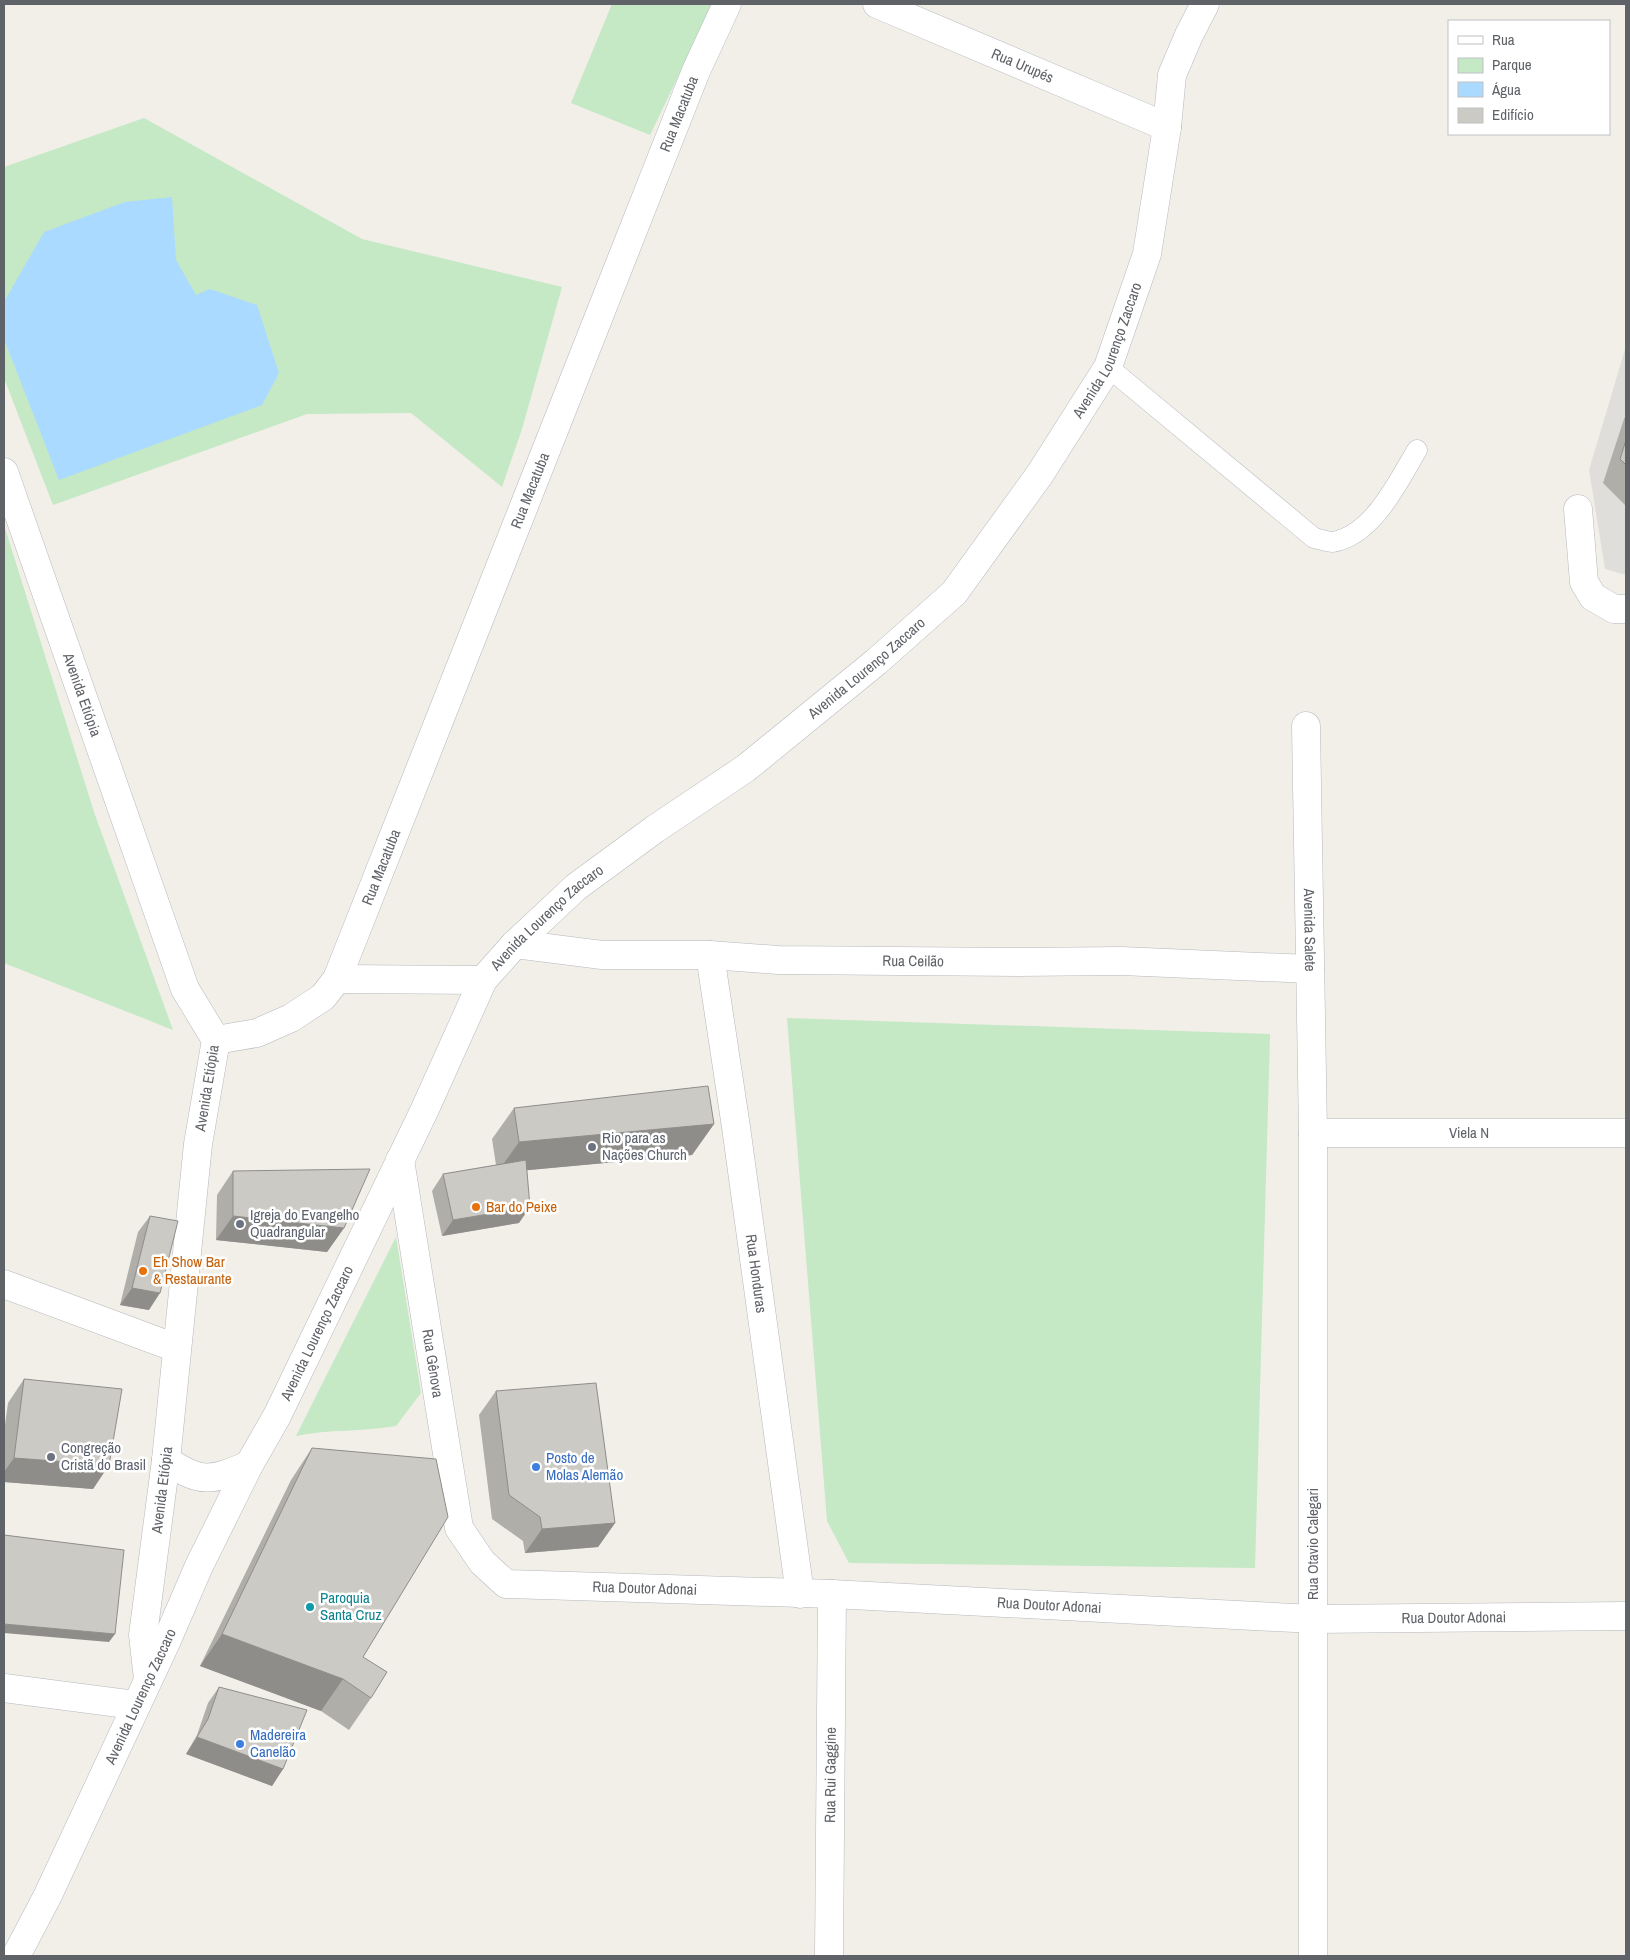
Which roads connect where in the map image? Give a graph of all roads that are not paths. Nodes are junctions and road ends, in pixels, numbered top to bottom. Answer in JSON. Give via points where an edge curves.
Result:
{"nodes":[{"id":1,"x":727,"y":4,"type":"edge"},
{"id":2,"x":877,"y":4,"type":"edge"},
{"id":3,"x":1206,"y":4,"type":"edge"},
{"id":4,"x":1167,"y":127,"type":"junction"},
{"id":5,"x":1108,"y":367,"type":"junction"},
{"id":6,"x":1417,"y":450,"type":"dead end"},
{"id":7,"x":4,"y":472,"type":"edge"},
{"id":8,"x":1578,"y":508,"type":"dead end"},
{"id":9,"x":1626,"y":609,"type":"edge"},
{"id":10,"x":1306,"y":726,"type":"dead end"},
{"id":11,"x":515,"y":944,"type":"junction"},
{"id":12,"x":710,"y":955,"type":"junction"},
{"id":13,"x":1310,"y":969,"type":"junction"},
{"id":14,"x":337,"y":979,"type":"junction"},
{"id":15,"x":483,"y":980,"type":"junction"},
{"id":16,"x":216,"y":1040,"type":"junction"},
{"id":17,"x":1313,"y":1133,"type":"junction"},
{"id":18,"x":1626,"y":1134,"type":"edge"},
{"id":19,"x":400,"y":1160,"type":"junction"},
{"id":20,"x":4,"y":1284,"type":"edge"},
{"id":21,"x":176,"y":1348,"type":"junction"},
{"id":22,"x":166,"y":1460,"type":"junction"},
{"id":23,"x":249,"y":1465,"type":"junction"},
{"id":24,"x":482,"y":1562,"type":"joint"},
{"id":25,"x":800,"y":1594,"type":"junction"},
{"id":26,"x":832,"y":1594,"type":"junction"},
{"id":27,"x":1626,"y":1616,"type":"edge"},
{"id":28,"x":1314,"y":1619,"type":"junction"},
{"id":29,"x":148,"y":1679,"type":"junction"},
{"id":30,"x":4,"y":1688,"type":"edge"},
{"id":31,"x":135,"y":1705,"type":"junction"},
{"id":32,"x":16,"y":1956,"type":"edge"},
{"id":33,"x":829,"y":1956,"type":"edge"},
{"id":34,"x":1313,"y":1956,"type":"edge"}],
"edges":[{"from":1,"to":14,"type":"street","name":"Rua Macatuba","via":[[696,71]]},
{"from":2,"to":4,"type":"street","name":"Rua Urupés"},
{"from":3,"to":4,"type":"street","name":"Avenida Lourenço Zaccaro","via":[[1172,76]]},
{"from":4,"to":5,"type":"street","name":"Avenida Lourenço Zaccaro","via":[[1146,254]]},
{"from":5,"to":6,"type":"lane","via":[[1314,538],[1332,542],[1354,533],[1378,512]]},
{"from":5,"to":11,"type":"street","name":"Avenida Lourenço Zaccaro","via":[[1040,474],[954,593],[876,662],[746,768],[655,829],[576,888]]},
{"from":7,"to":16,"type":"street","name":"Avenida Etiópia","via":[[185,989]]},
{"from":8,"to":9,"type":"street","via":[[1584,582],[1593,597],[1614,609]]},
{"from":10,"to":13,"type":"street","name":"Avenida Salete"},
{"from":11,"to":12,"type":"street","name":"Rua Ceilão","via":[[602,955]]},
{"from":11,"to":15,"type":"street","name":"Avenida Lourenço Zaccaro"},
{"from":12,"to":13,"type":"street","name":"Rua Ceilão","via":[[778,960],[1121,961]]},
{"from":12,"to":25,"type":"street","name":"Rua Honduras"},
{"from":13,"to":17,"type":"street","name":"Avenida Salete"},
{"from":14,"to":15,"type":"street"},
{"from":14,"to":16,"type":"street","name":"Rua Macatuba","via":[[323,997],[291,1018],[257,1033]]},
{"from":15,"to":19,"type":"street","name":"Avenida Lourenço Zaccaro"},
{"from":16,"to":21,"type":"street","name":"Avenida Etiópia","via":[[198,1144]]},
{"from":17,"to":18,"type":"street","name":"Viela N"},
{"from":17,"to":28,"type":"street","name":"Rua Otavio Calegari"},
{"from":19,"to":23,"type":"street","name":"Avenida Lourenço Zaccaro","via":[[277,1416]]},
{"from":19,"to":24,"type":"street","name":"Rua Gênova","via":[[459,1528]]},
{"from":20,"to":21,"type":"street"},
{"from":21,"to":22,"type":"street","name":"Avenida Etiópia"},
{"from":22,"to":23,"type":"street","via":[[202,1479],[223,1476]]},
{"from":22,"to":29,"type":"street","name":"Avenida Etiópia","via":[[143,1635]]},
{"from":23,"to":29,"type":"street","name":"Avenida Lourenço Zaccaro"},
{"from":24,"to":25,"type":"street","name":"Rua Doutor Adonai","via":[[506,1584]]},
{"from":25,"to":26,"type":"street","name":"Rua Doutor Adonai"},
{"from":26,"to":28,"type":"street","name":"Rua Doutor Adonai"},
{"from":26,"to":33,"type":"street","name":"Rua Rui Gaggine"},
{"from":27,"to":28,"type":"street","name":"Rua Doutor Adonai"},
{"from":28,"to":34,"type":"street","name":"Rua Otavio Calegari"},
{"from":29,"to":31,"type":"street","name":"Avenida Lourenço Zaccaro"},
{"from":30,"to":31,"type":"street"},
{"from":31,"to":32,"type":"street","name":"Avenida Lourenço Zaccaro","via":[[48,1895]]}]}
